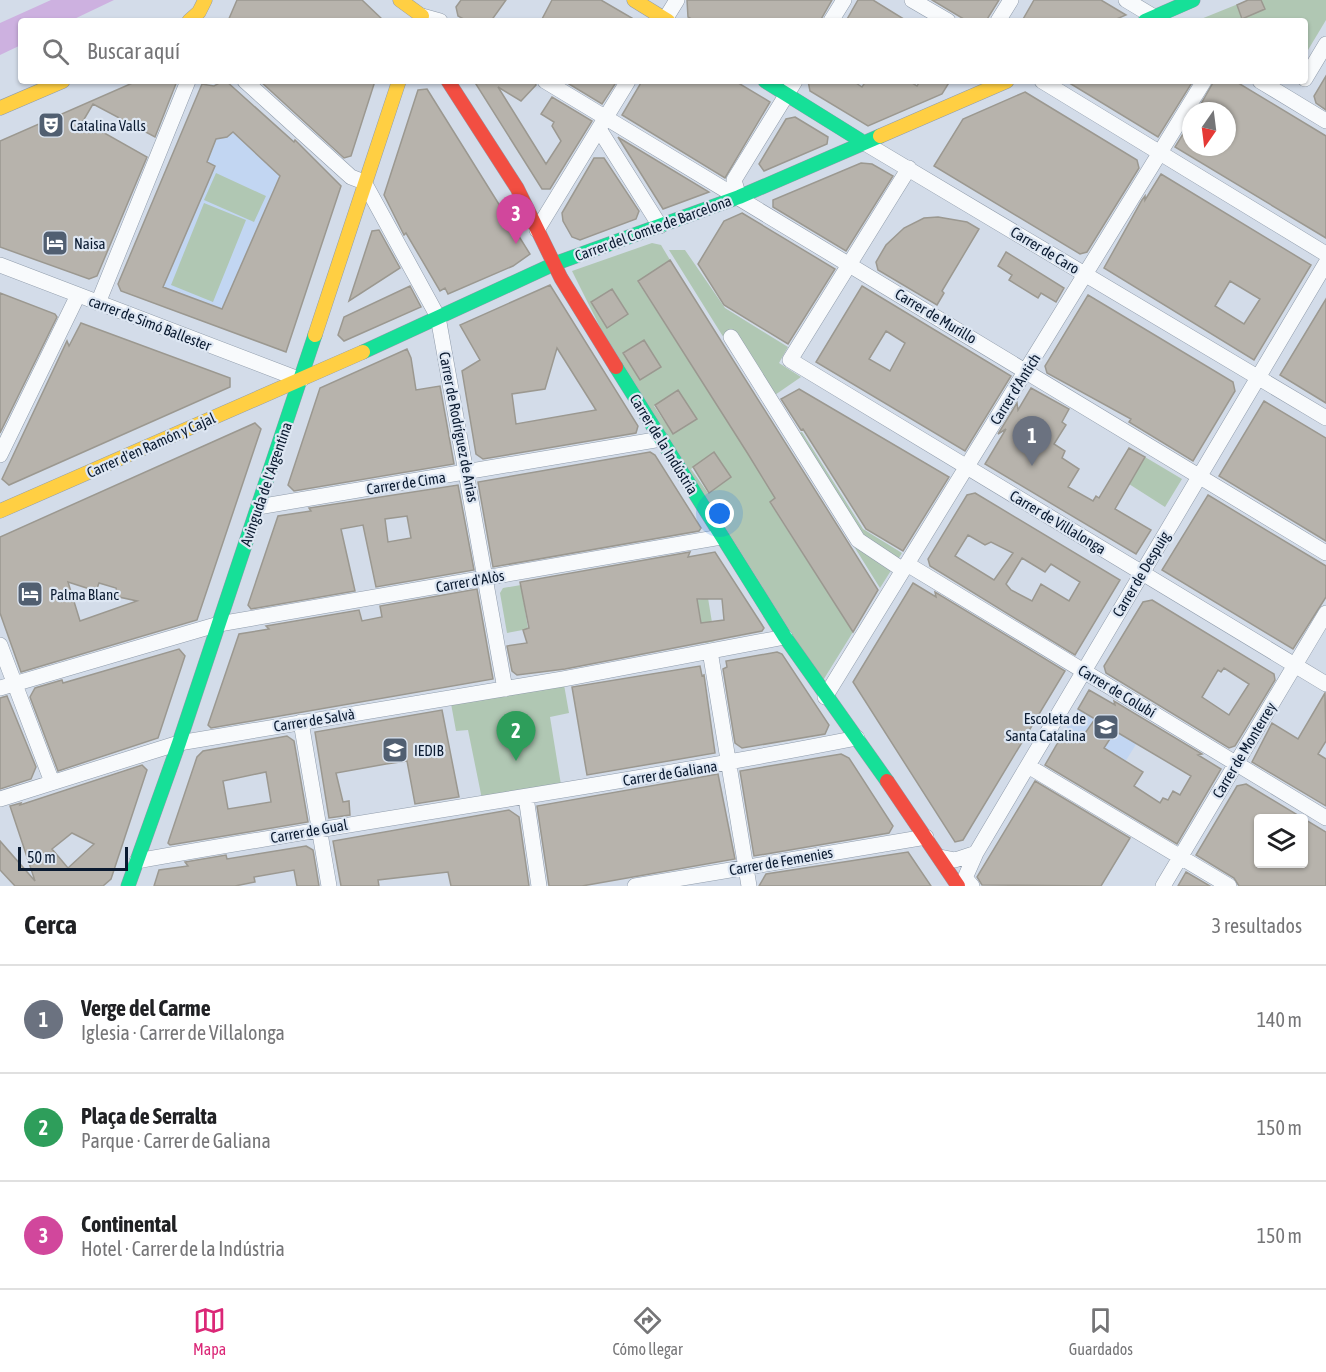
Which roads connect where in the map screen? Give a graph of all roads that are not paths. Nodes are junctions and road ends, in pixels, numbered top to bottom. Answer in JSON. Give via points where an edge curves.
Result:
{"nodes":[{"id":1,"x":205,"y":0,"type":"edge"},
{"id":2,"x":400,"y":0,"type":"edge"},
{"id":3,"x":432,"y":0,"type":"edge"},
{"id":4,"x":634,"y":0,"type":"edge"},
{"id":5,"x":677,"y":0,"type":"edge"},
{"id":6,"x":844,"y":0,"type":"edge"},
{"id":7,"x":912,"y":0,"type":"edge"},
{"id":8,"x":1011,"y":0,"type":"edge"},
{"id":9,"x":1126,"y":0,"type":"edge"},
{"id":10,"x":1155,"y":0,"type":"edge"},
{"id":11,"x":1193,"y":0,"type":"edge"},
{"id":12,"x":192,"y":18,"type":"edge"},
{"id":13,"x":421,"y":18,"type":"edge"},
{"id":14,"x":423,"y":18,"type":"edge"},
{"id":15,"x":663,"y":18,"type":"edge"},
{"id":16,"x":667,"y":18,"type":"edge"},
{"id":17,"x":833,"y":18,"type":"edge"},
{"id":18,"x":943,"y":18,"type":"edge"},
{"id":19,"x":1000,"y":18,"type":"edge"},
{"id":20,"x":1150,"y":18,"type":"edge"},
{"id":21,"x":1153,"y":18,"type":"edge"},
{"id":22,"x":1157,"y":18,"type":"edge"},
{"id":23,"x":1326,"y":44,"type":"edge"},
{"id":24,"x":1308,"y":73,"type":"edge"},
{"id":25,"x":56,"y":84,"type":"edge"},
{"id":26,"x":187,"y":84,"type":"edge"},
{"id":27,"x":248,"y":84,"type":"edge"},
{"id":28,"x":398,"y":84,"type":"edge"},
{"id":29,"x":450,"y":84,"type":"edge"},
{"id":30,"x":549,"y":84,"type":"edge"},
{"id":31,"x":626,"y":84,"type":"edge"},
{"id":32,"x":776,"y":84,"type":"edge"},
{"id":33,"x":1000,"y":84,"type":"edge"},
{"id":34,"x":1047,"y":84,"type":"edge"},
{"id":35,"x":1202,"y":84,"type":"edge"},
{"id":36,"x":1265,"y":84,"type":"edge"},
{"id":37,"x":1302,"y":84,"type":"edge"},
{"id":38,"x":791,"y":88,"type":"edge"},
{"id":39,"x":1292,"y":100,"type":"junction"},
{"id":40,"x":0,"y":108,"type":"edge"},
{"id":41,"x":1326,"y":121,"type":"edge"},
{"id":42,"x":603,"y":124,"type":"junction"},
{"id":43,"x":863,"y":142,"type":"junction"},
{"id":44,"x":1160,"y":153,"type":"junction"},
{"id":45,"x":909,"y":168,"type":"junction"},
{"id":46,"x":364,"y":182,"type":"junction"},
{"id":47,"x":739,"y":197,"type":"junction"},
{"id":48,"x":660,"y":226,"type":"junction"},
{"id":49,"x":537,"y":230,"type":"junction"},
{"id":50,"x":1326,"y":254,"type":"edge"},
{"id":51,"x":1326,"y":263,"type":"edge"},
{"id":52,"x":554,"y":264,"type":"junction"},
{"id":53,"x":849,"y":264,"type":"junction"},
{"id":54,"x":0,"y":266,"type":"edge"},
{"id":55,"x":1086,"y":274,"type":"junction"},
{"id":56,"x":78,"y":295,"type":"junction"},
{"id":57,"x":98,"y":303,"type":"junction"},
{"id":58,"x":438,"y":317,"type":"junction"},
{"id":59,"x":732,"y":337,"type":"dead end"},
{"id":60,"x":1026,"y":371,"type":"junction"},
{"id":61,"x":1258,"y":377,"type":"junction"},
{"id":62,"x":301,"y":380,"type":"junction"},
{"id":63,"x":1326,"y":418,"type":"edge"},
{"id":64,"x":661,"y":439,"type":"junction"},
{"id":65,"x":0,"y":455,"type":"edge"},
{"id":66,"x":967,"y":467,"type":"junction"},
{"id":67,"x":467,"y":474,"type":"junction"},
{"id":68,"x":1200,"y":476,"type":"junction"},
{"id":69,"x":258,"y":507,"type":"junction"},
{"id":70,"x":0,"y":511,"type":"edge"},
{"id":71,"x":722,"y":537,"type":"junction"},
{"id":72,"x":1326,"y":553,"type":"edge"},
{"id":73,"x":905,"y":567,"type":"junction"},
{"id":74,"x":1142,"y":573,"type":"junction"},
{"id":75,"x":487,"y":578,"type":"junction"},
{"id":76,"x":1326,"y":613,"type":"edge"},
{"id":77,"x":219,"y":624,"type":"junction"},
{"id":78,"x":785,"y":637,"type":"junction"},
{"id":79,"x":0,"y":645,"type":"edge"},
{"id":80,"x":710,"y":651,"type":"junction"},
{"id":81,"x":1295,"y":665,"type":"junction"},
{"id":82,"x":1084,"y":671,"type":"junction"},
{"id":83,"x":1326,"y":684,"type":"edge"},
{"id":84,"x":7,"y":686,"type":"edge"},
{"id":85,"x":506,"y":689,"type":"junction"},
{"id":86,"x":825,"y":697,"type":"junction"},
{"id":87,"x":301,"y":722,"type":"junction"},
{"id":88,"x":857,"y":738,"type":"junction"},
{"id":89,"x":179,"y":743,"type":"junction"},
{"id":90,"x":727,"y":764,"type":"junction"},
{"id":91,"x":1236,"y":764,"type":"junction"},
{"id":92,"x":1028,"y":766,"type":"junction"},
{"id":93,"x":52,"y":783,"type":"junction"},
{"id":94,"x":526,"y":797,"type":"junction"},
{"id":95,"x":0,"y":798,"type":"edge"},
{"id":96,"x":483,"y":804,"type":"joint"},
{"id":97,"x":1326,"y":818,"type":"edge"},
{"id":98,"x":319,"y":829,"type":"junction"},
{"id":99,"x":926,"y":837,"type":"junction"},
{"id":100,"x":976,"y":853,"type":"junction"},
{"id":101,"x":940,"y":857,"type":"junction"},
{"id":102,"x":1180,"y":857,"type":"junction"},
{"id":103,"x":136,"y":861,"type":"junction"},
{"id":104,"x":746,"y":867,"type":"junction"},
{"id":105,"x":128,"y":886,"type":"edge"},
{"id":106,"x":330,"y":886,"type":"edge"},
{"id":107,"x":539,"y":886,"type":"edge"},
{"id":108,"x":635,"y":886,"type":"edge"},
{"id":109,"x":749,"y":886,"type":"edge"},
{"id":110,"x":958,"y":886,"type":"edge"},
{"id":111,"x":972,"y":886,"type":"edge"},
{"id":112,"x":1162,"y":886,"type":"edge"},
{"id":113,"x":1229,"y":886,"type":"edge"}],
"edges":[{"from":1,"to":12,"type":"street"},
{"from":2,"to":13,"type":"street"},
{"from":3,"to":14,"type":"street"},
{"from":4,"to":15,"type":"street"},
{"from":5,"to":16,"type":"street"},
{"from":6,"to":17,"type":"street"},
{"from":7,"to":18,"type":"street"},
{"from":8,"to":19,"type":"street"},
{"from":9,"to":20,"type":"street"},
{"from":10,"to":21,"type":"street"},
{"from":11,"to":22,"type":"street"},
{"from":23,"to":24,"type":"street"},
{"from":25,"to":40,"type":"street"},
{"from":26,"to":57,"type":"street"},
{"from":27,"to":46,"type":"street","via":[[351,177]]},
{"from":28,"to":46,"type":"street","name":"Avinguda de l'Argentina"},
{"from":29,"to":49,"type":"street","name":"Carrer de la Indústria","via":[[517,188]]},
{"from":30,"to":42,"type":"street","name":"Carrer de Murillo"},
{"from":31,"to":42,"type":"street"},
{"from":32,"to":38,"type":"street","name":"Carrer de Caro"},
{"from":33,"to":43,"type":"street","name":"Carrer del Comte de Barcelona"},
{"from":34,"to":44,"type":"street"},
{"from":35,"to":44,"type":"street","name":"Carrer d'Antich"},
{"from":36,"to":39,"type":"street"},
{"from":37,"to":39,"type":"street"},
{"from":38,"to":43,"type":"street","name":"Carrer de Caro"},
{"from":38,"to":47,"type":"street","via":[[734,180]]},
{"from":39,"to":41,"type":"street"},
{"from":42,"to":47,"type":"street","name":"Carrer de Murillo"},
{"from":42,"to":48,"type":"street"},
{"from":42,"to":49,"type":"street"},
{"from":43,"to":45,"type":"street","name":"Carrer de Caro"},
{"from":43,"to":47,"type":"street","name":"Carrer del Comte de Barcelona"},
{"from":44,"to":50,"type":"street"},
{"from":44,"to":55,"type":"street","name":"Carrer d'Antich"},
{"from":45,"to":53,"type":"street"},
{"from":45,"to":55,"type":"street","name":"Carrer de Caro"},
{"from":46,"to":58,"type":"street","name":"Carrer de Rodríguez de Arias"},
{"from":46,"to":62,"type":"street","name":"Avinguda de l'Argentina"},
{"from":47,"to":48,"type":"street","name":"Carrer del Comte de Barcelona"},
{"from":47,"to":53,"type":"street","name":"Carrer de Murillo"},
{"from":48,"to":52,"type":"street","name":"Carrer del Comte de Barcelona"},
{"from":49,"to":52,"type":"street","name":"Carrer de la Indústria"},
{"from":51,"to":61,"type":"street","name":"Carrer de Despuig"},
{"from":52,"to":58,"type":"street","name":"Carrer del Comte de Barcelona"},
{"from":52,"to":64,"type":"street","name":"Carrer de la Indústria"},
{"from":53,"to":60,"type":"street","name":"Carrer de Murillo"},
{"from":53,"to":66,"type":"street","name":"Carrer de Villalonga","via":[[790,360]]},
{"from":54,"to":56,"type":"street","name":"carrer de Simó Ballester"},
{"from":55,"to":60,"type":"street","name":"Carrer d'Antich"},
{"from":55,"to":61,"type":"street","name":"Carrer de Caro"},
{"from":56,"to":57,"type":"street","name":"carrer de Simó Ballester"},
{"from":56,"to":65,"type":"street"},
{"from":57,"to":62,"type":"street","name":"carrer de Simó Ballester"},
{"from":58,"to":62,"type":"street","name":"Carrer del Comte de Barcelona"},
{"from":58,"to":67,"type":"street","name":"Carrer de Rodríguez de Arias"},
{"from":59,"to":73,"type":"street","name":"Carrer de Colubí","via":[[858,540]]},
{"from":60,"to":66,"type":"street","name":"Carrer d'Antich"},
{"from":60,"to":68,"type":"street","name":"Carrer de Murillo"},
{"from":61,"to":63,"type":"street","name":"Carrer de Caro"},
{"from":61,"to":68,"type":"street","name":"Carrer de Despuig"},
{"from":62,"to":69,"type":"street","name":"Avinguda de l'Argentina"},
{"from":62,"to":70,"type":"street","name":"Carrer d'en Ramón y Cajal"},
{"from":64,"to":67,"type":"street","name":"Carrer de Cima"},
{"from":64,"to":71,"type":"street","name":"Carrer de la Indústria"},
{"from":66,"to":73,"type":"street","name":"Carrer d'Antich"},
{"from":66,"to":74,"type":"street","name":"Carrer de Villalonga"},
{"from":67,"to":69,"type":"street","name":"Carrer de Cima"},
{"from":67,"to":75,"type":"street","name":"Carrer de Rodríguez de Arias"},
{"from":68,"to":72,"type":"street","name":"Carrer de Murillo"},
{"from":68,"to":74,"type":"street","name":"Carrer de Despuig"},
{"from":69,"to":77,"type":"street","name":"Avinguda de l'Argentina"},
{"from":71,"to":75,"type":"street","name":"Carrer d'Alòs"},
{"from":71,"to":78,"type":"street","name":"Carrer de la Indústria"},
{"from":73,"to":82,"type":"street","name":"Carrer de Colubí"},
{"from":73,"to":86,"type":"street","name":"Carrer d'Antich"},
{"from":74,"to":81,"type":"street","name":"Carrer de Villalonga"},
{"from":74,"to":82,"type":"street","name":"Carrer de Despuig"},
{"from":75,"to":77,"type":"street","name":"Carrer d'Alòs"},
{"from":75,"to":85,"type":"street","name":"Carrer de Rodríguez de Arias"},
{"from":76,"to":81,"type":"street","name":"Carrer de Monterrey"},
{"from":77,"to":84,"type":"street","name":"Carrer d'Alòs"},
{"from":77,"to":89,"type":"street","name":"Avinguda de l'Argentina"},
{"from":78,"to":80,"type":"street","name":"Carrer de Salvà"},
{"from":78,"to":86,"type":"street","name":"Carrer de la Indústria"},
{"from":79,"to":84,"type":"street"},
{"from":80,"to":85,"type":"street","name":"Carrer de Salvà"},
{"from":80,"to":90,"type":"street"},
{"from":81,"to":83,"type":"street","name":"Carrer de Villalonga"},
{"from":81,"to":91,"type":"street","name":"Carrer de Monterrey"},
{"from":82,"to":91,"type":"street","name":"Carrer de Colubí"},
{"from":82,"to":92,"type":"street","name":"Carrer de Despuig"},
{"from":84,"to":93,"type":"street"},
{"from":85,"to":87,"type":"street","name":"Carrer de Salvà"},
{"from":86,"to":88,"type":"street","name":"Carrer de la Indústria"},
{"from":87,"to":89,"type":"street","name":"Carrer de Salvà"},
{"from":87,"to":98,"type":"street"},
{"from":88,"to":90,"type":"street","name":"Carrer de Galiana"},
{"from":88,"to":99,"type":"street","name":"Carrer de la Indústria"},
{"from":89,"to":93,"type":"street","name":"Carrer de Salvà"},
{"from":89,"to":103,"type":"street","name":"Avinguda de l'Argentina"},
{"from":90,"to":94,"type":"street","name":"Carrer de Galiana"},
{"from":90,"to":104,"type":"street"},
{"from":91,"to":97,"type":"street","name":"Carrer de Colubí"},
{"from":91,"to":102,"type":"street","name":"Carrer de Monterrey"},
{"from":92,"to":100,"type":"street","name":"Carrer de Despuig"},
{"from":92,"to":102,"type":"street"},
{"from":93,"to":95,"type":"street","name":"Carrer de Salvà"},
{"from":94,"to":96,"type":"street","name":"Carrer de Galiana"},
{"from":94,"to":107,"type":"street"},
{"from":96,"to":98,"type":"street","name":"Carrer de Gual"},
{"from":98,"to":103,"type":"street","name":"Carrer de Gual"},
{"from":98,"to":106,"type":"street"},
{"from":99,"to":101,"type":"street","name":"Carrer de la Indústria"},
{"from":99,"to":104,"type":"street","name":"Carrer de Femenies"},
{"from":100,"to":101,"type":"street","via":[[955,860]]},
{"from":100,"to":111,"type":"street","name":"Carrer de Despuig","via":[[965,878]]},
{"from":101,"to":110,"type":"street","name":"Carrer de la Indústria"},
{"from":102,"to":112,"type":"street","name":"Carrer de Monterrey"},
{"from":102,"to":113,"type":"street"},
{"from":103,"to":105,"type":"street","name":"Avinguda de l'Argentina"},
{"from":104,"to":108,"type":"street","name":"Carrer de Femenies"},
{"from":104,"to":109,"type":"street"}]}
